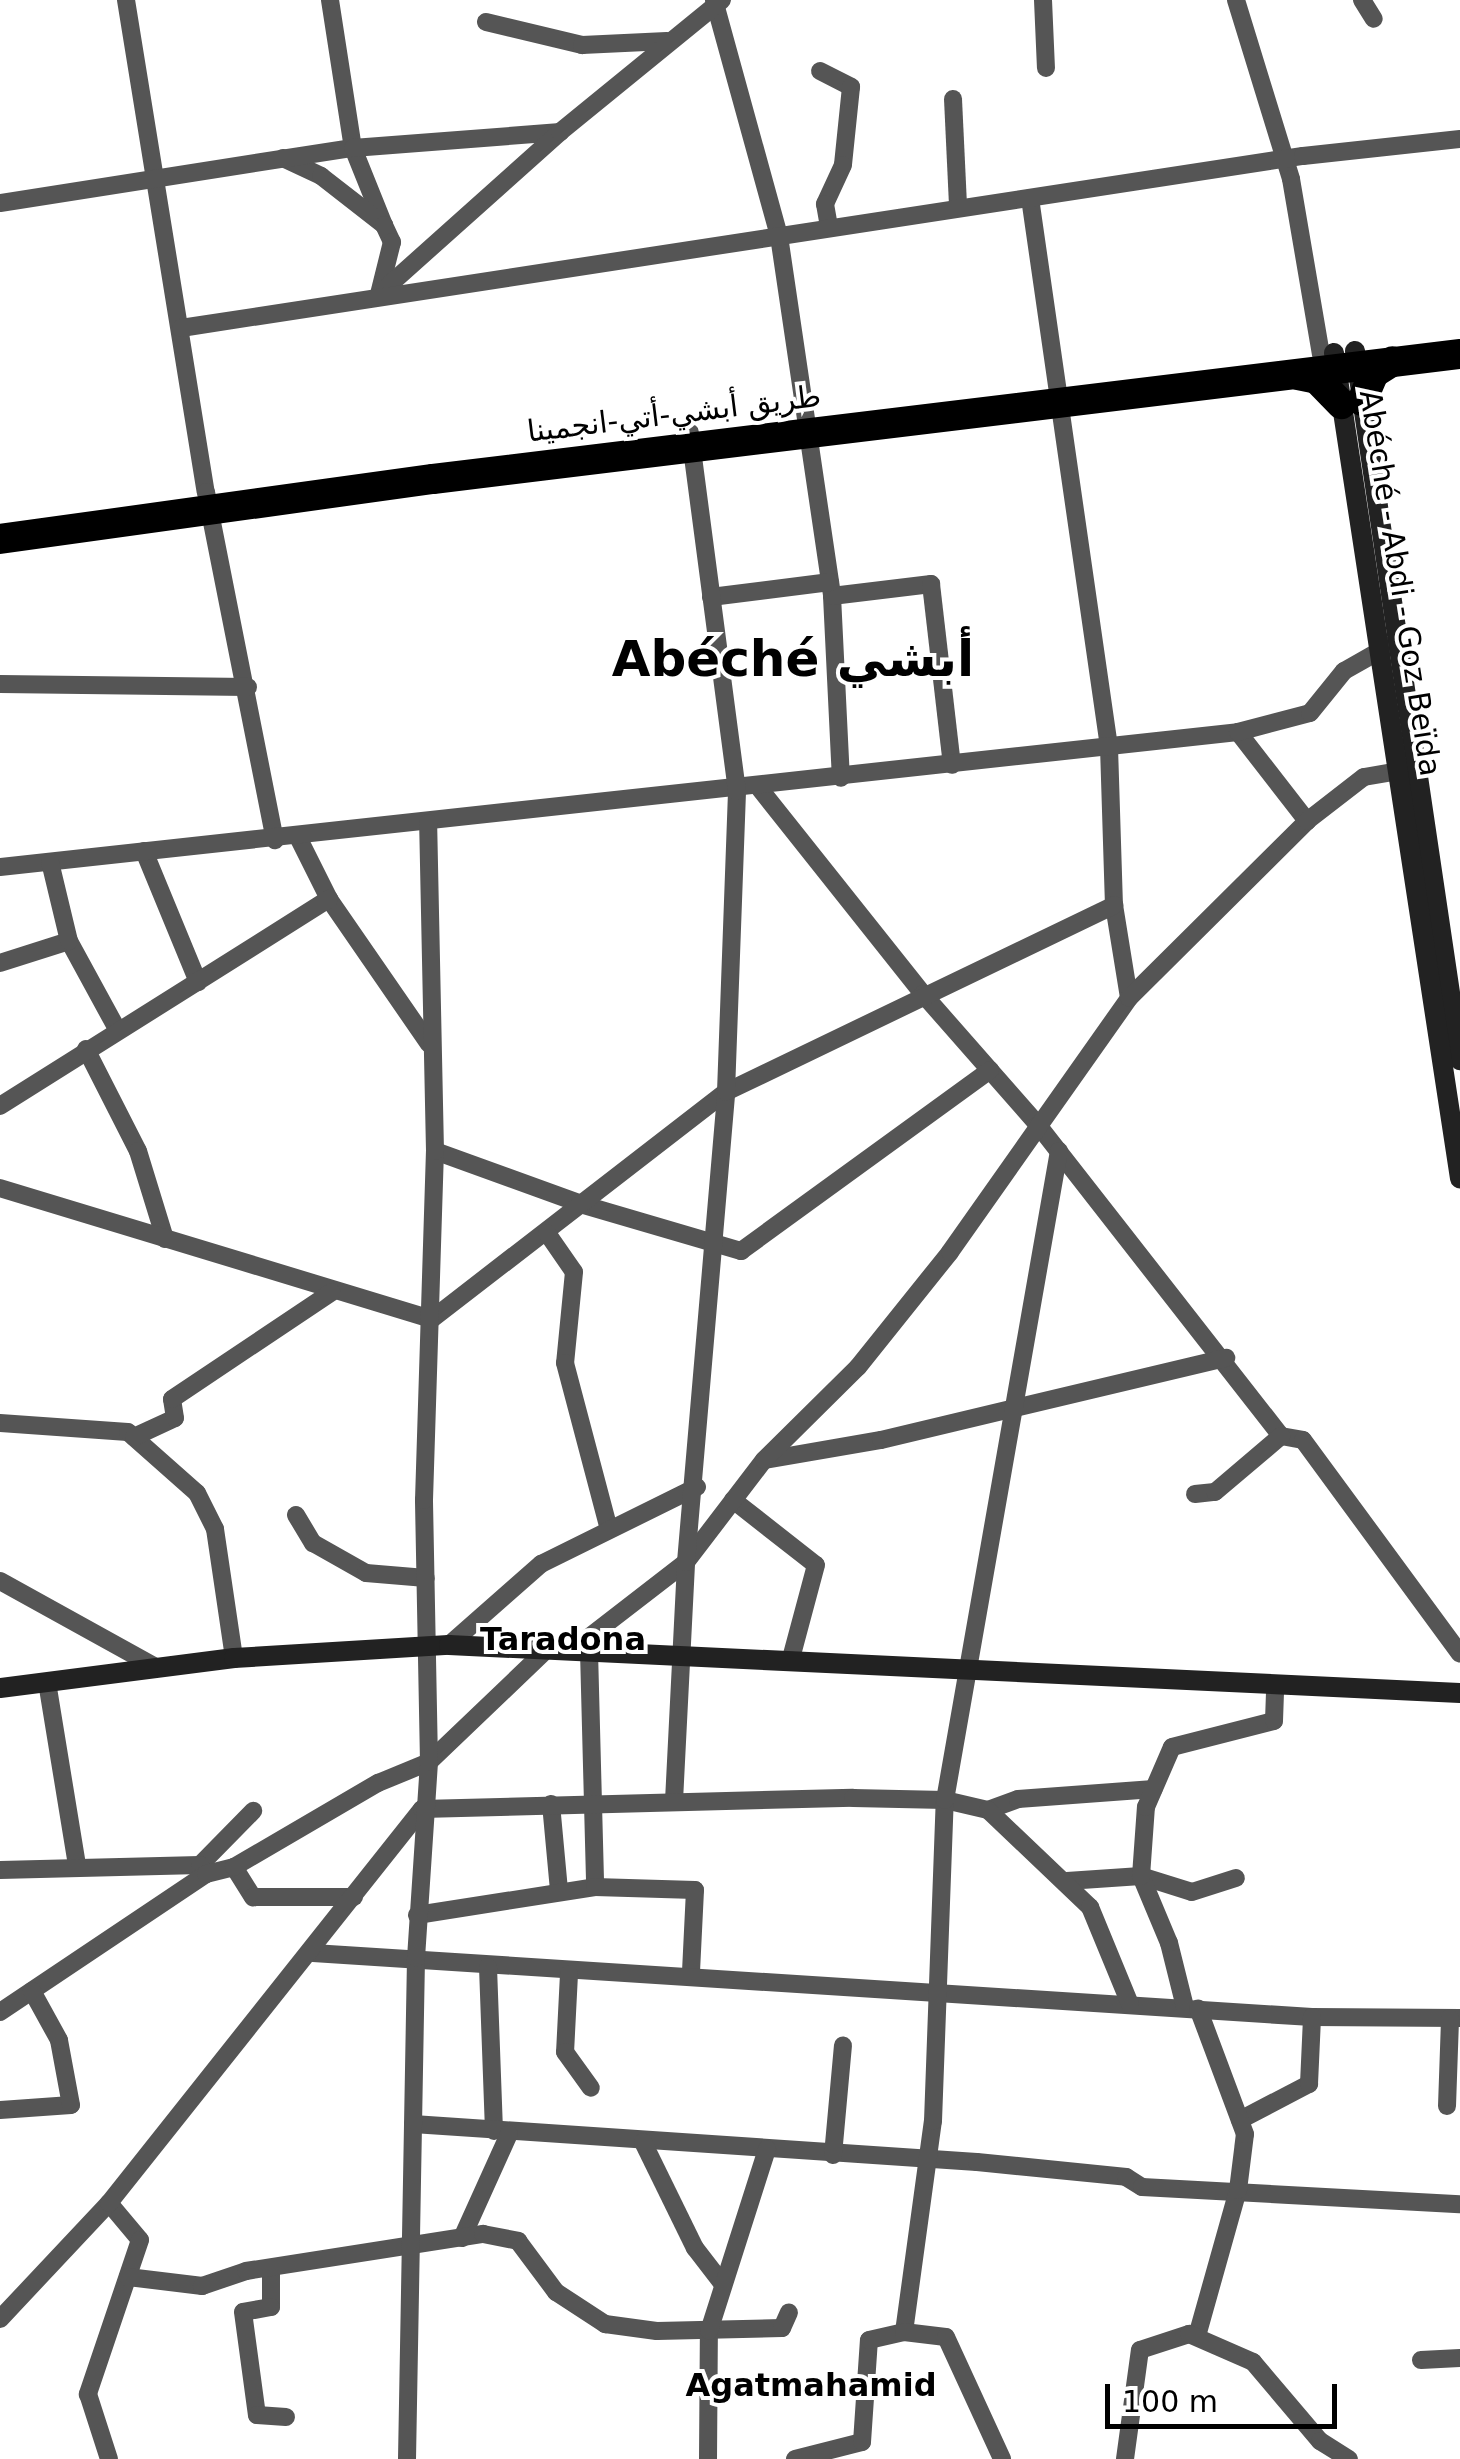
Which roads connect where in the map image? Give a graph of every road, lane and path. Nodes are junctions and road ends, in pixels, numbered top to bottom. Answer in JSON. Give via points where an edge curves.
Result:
{"nodes":[{"id":1,"x":126,"y":0,"type":"edge"},
{"id":2,"x":330,"y":0,"type":"edge"},
{"id":3,"x":1043,"y":0,"type":"edge"},
{"id":4,"x":1236,"y":0,"type":"edge"},
{"id":5,"x":1362,"y":0,"type":"edge"},
{"id":6,"x":717,"y":2,"type":"edge"},
{"id":7,"x":1374,"y":19,"type":"dead end"},
{"id":8,"x":486,"y":22,"type":"dead end"},
{"id":9,"x":673,"y":40,"type":"junction"},
{"id":10,"x":1046,"y":68,"type":"dead end"},
{"id":11,"x":820,"y":71,"type":"dead end"},
{"id":12,"x":953,"y":99,"type":"dead end"},
{"id":13,"x":560,"y":132,"type":"junction"},
{"id":14,"x":1460,"y":140,"type":"edge"},
{"id":15,"x":353,"y":148,"type":"junction"},
{"id":16,"x":282,"y":158,"type":"junction"},
{"id":17,"x":1286,"y":158,"type":"junction"},
{"id":18,"x":157,"y":176,"type":"junction"},
{"id":19,"x":1030,"y":198,"type":"junction"},
{"id":20,"x":0,"y":203,"type":"edge"},
{"id":21,"x":958,"y":207,"type":"junction"},
{"id":22,"x":384,"y":225,"type":"junction"},
{"id":23,"x":829,"y":227,"type":"junction"},
{"id":24,"x":779,"y":236,"type":"junction"},
{"id":25,"x":379,"y":294,"type":"junction"},
{"id":26,"x":181,"y":328,"type":"junction"},
{"id":27,"x":1460,"y":338,"type":"edge"},
{"id":28,"x":1460,"y":354,"type":"edge"},
{"id":29,"x":1341,"y":359,"type":"junction"},
{"id":30,"x":1393,"y":362,"type":"junction"},
{"id":31,"x":1290,"y":374,"type":"junction"},
{"id":32,"x":1060,"y":396,"type":"junction"},
{"id":33,"x":1352,"y":402,"type":"junction"},
{"id":34,"x":806,"y":426,"type":"junction"},
{"id":35,"x":691,"y":439,"type":"junction"},
{"id":36,"x":208,"y":500,"type":"junction"},
{"id":37,"x":0,"y":522,"type":"edge"},
{"id":38,"x":0,"y":539,"type":"edge"},
{"id":39,"x":831,"y":589,"type":"junction"},
{"id":40,"x":711,"y":596,"type":"junction"},
{"id":41,"x":1389,"y":646,"type":"junction"},
{"id":42,"x":0,"y":684,"type":"edge"},
{"id":43,"x":248,"y":686,"type":"junction"},
{"id":44,"x":1238,"y":732,"type":"junction"},
{"id":45,"x":1109,"y":747,"type":"junction"},
{"id":46,"x":952,"y":765,"type":"junction"},
{"id":47,"x":1408,"y":770,"type":"junction"},
{"id":48,"x":840,"y":778,"type":"junction"},
{"id":49,"x":760,"y":789,"type":"junction"},
{"id":50,"x":737,"y":791,"type":"junction"},
{"id":51,"x":1308,"y":821,"type":"junction"},
{"id":52,"x":428,"y":823,"type":"junction"},
{"id":53,"x":298,"y":837,"type":"junction"},
{"id":54,"x":275,"y":840,"type":"junction"},
{"id":55,"x":144,"y":851,"type":"junction"},
{"id":56,"x":50,"y":862,"type":"junction"},
{"id":57,"x":0,"y":868,"type":"edge"},
{"id":58,"x":329,"y":899,"type":"junction"},
{"id":59,"x":1114,"y":904,"type":"junction"},
{"id":60,"x":69,"y":941,"type":"junction"},
{"id":61,"x":0,"y":963,"type":"edge"},
{"id":62,"x":198,"y":982,"type":"junction"},
{"id":63,"x":923,"y":994,"type":"junction"},
{"id":64,"x":1129,"y":998,"type":"junction"},
{"id":65,"x":1443,"y":1008,"type":"junction"},
{"id":66,"x":116,"y":1029,"type":"junction"},
{"id":67,"x":430,"y":1044,"type":"junction"},
{"id":68,"x":86,"y":1049,"type":"junction"},
{"id":69,"x":1459,"y":1052,"type":"edge"},
{"id":70,"x":990,"y":1070,"type":"junction"},
{"id":71,"x":726,"y":1092,"type":"junction"},
{"id":72,"x":0,"y":1106,"type":"edge"},
{"id":73,"x":1038,"y":1125,"type":"junction"},
{"id":74,"x":435,"y":1151,"type":"junction"},
{"id":75,"x":1059,"y":1151,"type":"junction"},
{"id":76,"x":1460,"y":1178,"type":"edge"},
{"id":77,"x":0,"y":1188,"type":"edge"},
{"id":78,"x":584,"y":1206,"type":"junction"},
{"id":79,"x":547,"y":1233,"type":"junction"},
{"id":80,"x":164,"y":1240,"type":"junction"},
{"id":81,"x":716,"y":1248,"type":"junction"},
{"id":82,"x":332,"y":1292,"type":"junction"},
{"id":83,"x":432,"y":1319,"type":"junction"},
{"id":84,"x":1226,"y":1358,"type":"junction"},
{"id":85,"x":1018,"y":1406,"type":"junction"},
{"id":86,"x":0,"y":1422,"type":"edge"},
{"id":87,"x":1282,"y":1436,"type":"junction"},
{"id":88,"x":134,"y":1437,"type":"junction"},
{"id":89,"x":764,"y":1460,"type":"junction"},
{"id":90,"x":697,"y":1487,"type":"junction"},
{"id":91,"x":1195,"y":1494,"type":"dead end"},
{"id":92,"x":733,"y":1500,"type":"junction"},
{"id":93,"x":296,"y":1515,"type":"dead end"},
{"id":94,"x":608,"y":1526,"type":"junction"},
{"id":95,"x":686,"y":1562,"type":"junction"},
{"id":96,"x":426,"y":1578,"type":"junction"},
{"id":97,"x":0,"y":1581,"type":"edge"},
{"id":98,"x":449,"y":1645,"type":"junction"},
{"id":99,"x":426,"y":1646,"type":"junction"},
{"id":100,"x":546,"y":1650,"type":"junction"},
{"id":101,"x":580,"y":1651,"type":"junction"},
{"id":102,"x":1460,"y":1654,"type":"edge"},
{"id":103,"x":680,"y":1655,"type":"junction"},
{"id":104,"x":234,"y":1658,"type":"junction"},
{"id":105,"x":790,"y":1662,"type":"junction"},
{"id":106,"x":156,"y":1667,"type":"junction"},
{"id":107,"x":965,"y":1669,"type":"junction"},
{"id":108,"x":47,"y":1682,"type":"junction"},
{"id":109,"x":1275,"y":1684,"type":"junction"},
{"id":110,"x":0,"y":1688,"type":"edge"},
{"id":111,"x":1460,"y":1693,"type":"edge"},
{"id":112,"x":429,"y":1762,"type":"junction"},
{"id":113,"x":1154,"y":1788,"type":"junction"},
{"id":114,"x":945,"y":1800,"type":"junction"},
{"id":115,"x":674,"y":1801,"type":"junction"},
{"id":116,"x":551,"y":1804,"type":"junction"},
{"id":117,"x":589,"y":1804,"type":"junction"},
{"id":118,"x":422,"y":1809,"type":"junction"},
{"id":119,"x":988,"y":1810,"type":"junction"},
{"id":120,"x":253,"y":1811,"type":"dead end"},
{"id":121,"x":77,"y":1866,"type":"junction"},
{"id":122,"x":234,"y":1867,"type":"junction"},
{"id":123,"x":0,"y":1870,"type":"edge"},
{"id":124,"x":203,"y":1870,"type":"junction"},
{"id":125,"x":1141,"y":1876,"type":"junction"},
{"id":126,"x":1236,"y":1878,"type":"dead end"},
{"id":127,"x":1067,"y":1881,"type":"junction"},
{"id":128,"x":595,"y":1887,"type":"junction"},
{"id":129,"x":559,"y":1891,"type":"junction"},
{"id":130,"x":354,"y":1897,"type":"junction"},
{"id":131,"x":417,"y":1916,"type":"junction"},
{"id":132,"x":313,"y":1953,"type":"junction"},
{"id":133,"x":416,"y":1958,"type":"junction"},
{"id":134,"x":488,"y":1967,"type":"junction"},
{"id":135,"x":690,"y":1973,"type":"junction"},
{"id":136,"x":568,"y":1974,"type":"junction"},
{"id":137,"x":32,"y":1991,"type":"junction"},
{"id":138,"x":936,"y":1991,"type":"junction"},
{"id":139,"x":1130,"y":2004,"type":"junction"},
{"id":140,"x":1192,"y":2008,"type":"junction"},
{"id":141,"x":0,"y":2012,"type":"edge"},
{"id":142,"x":1312,"y":2017,"type":"junction"},
{"id":143,"x":1455,"y":2018,"type":"edge"},
{"id":144,"x":843,"y":2045,"type":"dead end"},
{"id":145,"x":591,"y":2088,"type":"dead end"},
{"id":146,"x":1447,"y":2106,"type":"dead end"},
{"id":147,"x":0,"y":2110,"type":"edge"},
{"id":148,"x":1240,"y":2120,"type":"junction"},
{"id":149,"x":413,"y":2124,"type":"junction"},
{"id":150,"x":501,"y":2132,"type":"junction"},
{"id":151,"x":643,"y":2142,"type":"junction"},
{"id":152,"x":767,"y":2149,"type":"junction"},
{"id":153,"x":833,"y":2155,"type":"junction"},
{"id":154,"x":923,"y":2162,"type":"junction"},
{"id":155,"x":1238,"y":2190,"type":"junction"},
{"id":156,"x":109,"y":2202,"type":"junction"},
{"id":157,"x":1460,"y":2204,"type":"edge"},
{"id":158,"x":462,"y":2238,"type":"junction"},
{"id":159,"x":409,"y":2249,"type":"junction"},
{"id":160,"x":271,"y":2270,"type":"junction"},
{"id":161,"x":128,"y":2277,"type":"junction"},
{"id":162,"x":722,"y":2283,"type":"junction"},
{"id":163,"x":789,"y":2312,"type":"dead end"},
{"id":164,"x":0,"y":2319,"type":"edge"},
{"id":165,"x":709,"y":2332,"type":"junction"},
{"id":166,"x":904,"y":2332,"type":"junction"},
{"id":167,"x":1197,"y":2336,"type":"junction"},
{"id":168,"x":1460,"y":2358,"type":"edge"},
{"id":169,"x":1422,"y":2360,"type":"dead end"},
{"id":170,"x":286,"y":2417,"type":"dead end"},
{"id":171,"x":845,"y":2453,"type":"edge"},
{"id":172,"x":109,"y":2459,"type":"edge"},
{"id":173,"x":407,"y":2459,"type":"edge"},
{"id":174,"x":708,"y":2459,"type":"edge"},
{"id":175,"x":795,"y":2459,"type":"edge"},
{"id":176,"x":1002,"y":2459,"type":"edge"},
{"id":177,"x":1125,"y":2459,"type":"edge"},
{"id":178,"x":1349,"y":2459,"type":"edge"}],
"edges":[{"from":1,"to":18,"type":"street"},
{"from":2,"to":15,"type":"street"},
{"from":3,"to":10,"type":"street"},
{"from":4,"to":17,"type":"street"},
{"from":5,"to":7,"type":"street"},
{"from":6,"to":9,"type":"street"},
{"from":6,"to":24,"type":"street"},
{"from":8,"to":9,"type":"street","via":[[582,45],[632,48]]},
{"from":9,"to":13,"type":"street"},
{"from":11,"to":23,"type":"street","via":[[851,86],[843,164],[825,204]]},
{"from":12,"to":21,"type":"street"},
{"from":13,"to":15,"type":"street"},
{"from":13,"to":25,"type":"street"},
{"from":14,"to":17,"type":"street"},
{"from":15,"to":16,"type":"street"},
{"from":15,"to":22,"type":"street"},
{"from":16,"to":18,"type":"street"},
{"from":16,"to":22,"type":"street","via":[[321,176]]},
{"from":17,"to":19,"type":"street"},
{"from":17,"to":29,"type":"street"},
{"from":18,"to":20,"type":"street"},
{"from":18,"to":26,"type":"street"},
{"from":19,"to":21,"type":"street"},
{"from":19,"to":32,"type":"street"},
{"from":21,"to":23,"type":"street"},
{"from":22,"to":25,"type":"street","via":[[392,242]]},
{"from":23,"to":24,"type":"street"},
{"from":24,"to":25,"type":"street"},
{"from":24,"to":34,"type":"street"},
{"from":25,"to":26,"type":"street"},
{"from":26,"to":36,"type":"street"},
{"from":27,"to":29,"type":"highway"},
{"from":28,"to":30,"type":"highway"},
{"from":29,"to":30,"type":"highway"},
{"from":29,"to":31,"type":"highway"},
{"from":29,"to":32,"type":"highway"},
{"from":29,"to":33,"type":"street","name":"Abéché - Abdi - Goz Beïda"},
{"from":30,"to":33,"type":"highway","via":[[1374,373]]},
{"from":31,"to":32,"type":"highway"},
{"from":31,"to":33,"type":"highway","via":[[1317,379]]},
{"from":32,"to":34,"type":"highway"},
{"from":32,"to":45,"type":"street"},
{"from":33,"to":41,"type":"street","name":"Abéché - Abdi - Goz Beïda"},
{"from":33,"to":41,"type":"street","via":[[1390,563]]},
{"from":34,"to":35,"type":"highway"},
{"from":34,"to":39,"type":"street"},
{"from":35,"to":36,"type":"highway"},
{"from":35,"to":40,"type":"street"},
{"from":36,"to":37,"type":"highway"},
{"from":36,"to":38,"type":"highway"},
{"from":36,"to":43,"type":"street"},
{"from":39,"to":40,"type":"street"},
{"from":39,"to":46,"type":"street","via":[[931,584]]},
{"from":39,"to":48,"type":"street"},
{"from":40,"to":50,"type":"street"},
{"from":41,"to":44,"type":"street","via":[[1344,671],[1310,713]]},
{"from":41,"to":47,"type":"street"},
{"from":42,"to":43,"type":"street"},
{"from":43,"to":54,"type":"street"},
{"from":44,"to":45,"type":"street"},
{"from":44,"to":51,"type":"street"},
{"from":45,"to":46,"type":"street"},
{"from":45,"to":59,"type":"street"},
{"from":46,"to":48,"type":"street"},
{"from":47,"to":51,"type":"street","via":[[1364,777]]},
{"from":47,"to":65,"type":"street"},
{"from":48,"to":49,"type":"street"},
{"from":49,"to":50,"type":"street"},
{"from":49,"to":63,"type":"street"},
{"from":50,"to":52,"type":"street"},
{"from":50,"to":71,"type":"street"},
{"from":51,"to":64,"type":"street"},
{"from":52,"to":53,"type":"street"},
{"from":52,"to":67,"type":"street"},
{"from":53,"to":54,"type":"street"},
{"from":53,"to":58,"type":"street"},
{"from":54,"to":55,"type":"street"},
{"from":55,"to":56,"type":"street"},
{"from":55,"to":62,"type":"street"},
{"from":56,"to":57,"type":"street"},
{"from":56,"to":60,"type":"street"},
{"from":58,"to":62,"type":"street"},
{"from":58,"to":67,"type":"street"},
{"from":59,"to":63,"type":"street"},
{"from":59,"to":64,"type":"street"},
{"from":60,"to":61,"type":"street"},
{"from":60,"to":66,"type":"street"},
{"from":62,"to":66,"type":"street"},
{"from":63,"to":70,"type":"street"},
{"from":63,"to":71,"type":"street"},
{"from":64,"to":73,"type":"street"},
{"from":65,"to":69,"type":"street"},
{"from":65,"to":76,"type":"street"},
{"from":66,"to":68,"type":"street"},
{"from":67,"to":74,"type":"street"},
{"from":68,"to":72,"type":"street"},
{"from":68,"to":80,"type":"street","via":[[138,1152]]},
{"from":70,"to":73,"type":"street"},
{"from":70,"to":81,"type":"street","via":[[741,1251]]},
{"from":71,"to":78,"type":"street"},
{"from":71,"to":81,"type":"street"},
{"from":73,"to":75,"type":"street"},
{"from":73,"to":89,"type":"street","via":[[950,1252],[858,1367]]},
{"from":74,"to":78,"type":"street"},
{"from":74,"to":83,"type":"street"},
{"from":75,"to":84,"type":"street"},
{"from":75,"to":85,"type":"street"},
{"from":77,"to":80,"type":"street"},
{"from":78,"to":79,"type":"street"},
{"from":78,"to":81,"type":"street"},
{"from":79,"to":83,"type":"street"},
{"from":79,"to":94,"type":"street","via":[[574,1272],[565,1363]]},
{"from":80,"to":82,"type":"street"},
{"from":81,"to":90,"type":"street"},
{"from":82,"to":83,"type":"street"},
{"from":82,"to":88,"type":"street","via":[[172,1399],[175,1418]]},
{"from":83,"to":96,"type":"street"},
{"from":84,"to":85,"type":"street"},
{"from":84,"to":87,"type":"street"},
{"from":85,"to":89,"type":"street"},
{"from":85,"to":107,"type":"street"},
{"from":86,"to":88,"type":"street","via":[[71,1432],[112,1428]]},
{"from":87,"to":91,"type":"street","via":[[1215,1492]]},
{"from":87,"to":102,"type":"street","via":[[1303,1440]]},
{"from":88,"to":104,"type":"street","via":[[208,1509]]},
{"from":89,"to":92,"type":"street"},
{"from":90,"to":94,"type":"street"},
{"from":90,"to":95,"type":"street"},
{"from":92,"to":95,"type":"street"},
{"from":92,"to":105,"type":"street","via":[[816,1565]]},
{"from":93,"to":96,"type":"street","via":[[313,1543],[354,1567]]},
{"from":94,"to":98,"type":"street","via":[[540,1564]]},
{"from":95,"to":101,"type":"street"},
{"from":95,"to":103,"type":"street"},
{"from":96,"to":99,"type":"street"},
{"from":97,"to":106,"type":"street"},
{"from":98,"to":99,"type":"street"},
{"from":98,"to":100,"type":"street"},
{"from":99,"to":104,"type":"street"},
{"from":99,"to":112,"type":"street"},
{"from":100,"to":101,"type":"street"},
{"from":100,"to":112,"type":"street"},
{"from":101,"to":103,"type":"street"},
{"from":101,"to":117,"type":"street","via":[[594,1718]]},
{"from":103,"to":105,"type":"street"},
{"from":103,"to":115,"type":"street"},
{"from":104,"to":106,"type":"street"},
{"from":105,"to":107,"type":"street"},
{"from":106,"to":108,"type":"street"},
{"from":107,"to":109,"type":"street"},
{"from":107,"to":114,"type":"street"},
{"from":108,"to":110,"type":"street"},
{"from":108,"to":121,"type":"street"},
{"from":109,"to":111,"type":"street"},
{"from":109,"to":113,"type":"street","via":[[1274,1721],[1172,1747]]},
{"from":112,"to":118,"type":"street"},
{"from":112,"to":122,"type":"street","via":[[378,1783]]},
{"from":113,"to":119,"type":"street","via":[[1018,1799]]},
{"from":113,"to":125,"type":"street","via":[[1140,1836]]},
{"from":114,"to":115,"type":"street"},
{"from":114,"to":119,"type":"street"},
{"from":114,"to":138,"type":"street"},
{"from":115,"to":117,"type":"street"},
{"from":116,"to":117,"type":"street"},
{"from":116,"to":118,"type":"street"},
{"from":116,"to":129,"type":"street"},
{"from":117,"to":128,"type":"street"},
{"from":118,"to":130,"type":"street"},
{"from":118,"to":131,"type":"street"},
{"from":119,"to":127,"type":"street"},
{"from":120,"to":124,"type":"street"},
{"from":121,"to":123,"type":"street"},
{"from":121,"to":124,"type":"street"},
{"from":122,"to":124,"type":"street"},
{"from":122,"to":130,"type":"street","via":[[253,1896]]},
{"from":124,"to":137,"type":"street"},
{"from":125,"to":126,"type":"street","via":[[1192,1892]]},
{"from":125,"to":127,"type":"street"},
{"from":125,"to":140,"type":"street"},
{"from":127,"to":139,"type":"street","via":[[1100,1923]]},
{"from":128,"to":129,"type":"street"},
{"from":128,"to":135,"type":"street","via":[[695,1890]]},
{"from":129,"to":131,"type":"street"},
{"from":130,"to":132,"type":"street"},
{"from":131,"to":133,"type":"street"},
{"from":132,"to":133,"type":"street"},
{"from":132,"to":156,"type":"street"},
{"from":133,"to":134,"type":"street"},
{"from":133,"to":149,"type":"street"},
{"from":134,"to":136,"type":"street","via":[[537,1965]]},
{"from":134,"to":150,"type":"street"},
{"from":135,"to":136,"type":"street"},
{"from":135,"to":138,"type":"street"},
{"from":136,"to":145,"type":"street","via":[[565,2052]]},
{"from":137,"to":141,"type":"street"},
{"from":137,"to":147,"type":"street","via":[[58,2040],[70,2105]]},
{"from":138,"to":139,"type":"street"},
{"from":138,"to":154,"type":"street","via":[[933,2121]]},
{"from":139,"to":140,"type":"street"},
{"from":140,"to":142,"type":"street"},
{"from":140,"to":148,"type":"street"},
{"from":142,"to":143,"type":"street"},
{"from":142,"to":148,"type":"street","via":[[1309,2084]]},
{"from":143,"to":146,"type":"street"},
{"from":144,"to":153,"type":"street"},
{"from":148,"to":155,"type":"street","via":[[1245,2134]]},
{"from":149,"to":150,"type":"street"},
{"from":149,"to":159,"type":"street"},
{"from":150,"to":151,"type":"street"},
{"from":150,"to":158,"type":"street"},
{"from":151,"to":152,"type":"street"},
{"from":151,"to":162,"type":"street","via":[[694,2248]]},
{"from":152,"to":153,"type":"street"},
{"from":152,"to":162,"type":"street"},
{"from":153,"to":154,"type":"street"},
{"from":154,"to":155,"type":"street","via":[[1126,2178],[1142,2187]]},
{"from":154,"to":166,"type":"street"},
{"from":155,"to":157,"type":"street"},
{"from":155,"to":167,"type":"street"},
{"from":156,"to":161,"type":"street","via":[[140,2240]]},
{"from":156,"to":164,"type":"street"},
{"from":158,"to":159,"type":"street"},
{"from":158,"to":165,"type":"street","via":[[483,2234],[518,2241],[556,2292],[605,2324]]},
{"from":159,"to":160,"type":"street"},
{"from":159,"to":173,"type":"street"},
{"from":160,"to":161,"type":"street","via":[[202,2286]]},
{"from":160,"to":170,"type":"street","via":[[271,2307],[243,2312],[257,2416]]},
{"from":161,"to":172,"type":"street","via":[[88,2394]]},
{"from":162,"to":165,"type":"street"},
{"from":163,"to":165,"type":"street","via":[[782,2328]]},
{"from":165,"to":174,"type":"street"},
{"from":166,"to":171,"type":"street","via":[[869,2340],[864,2440]]},
{"from":166,"to":176,"type":"street","via":[[946,2337]]},
{"from":167,"to":177,"type":"street","via":[[1174,2336],[1140,2350]]},
{"from":167,"to":178,"type":"street","via":[[1253,2362],[1320,2441]]},
{"from":168,"to":169,"type":"street"},
{"from":171,"to":175,"type":"street"}]}
